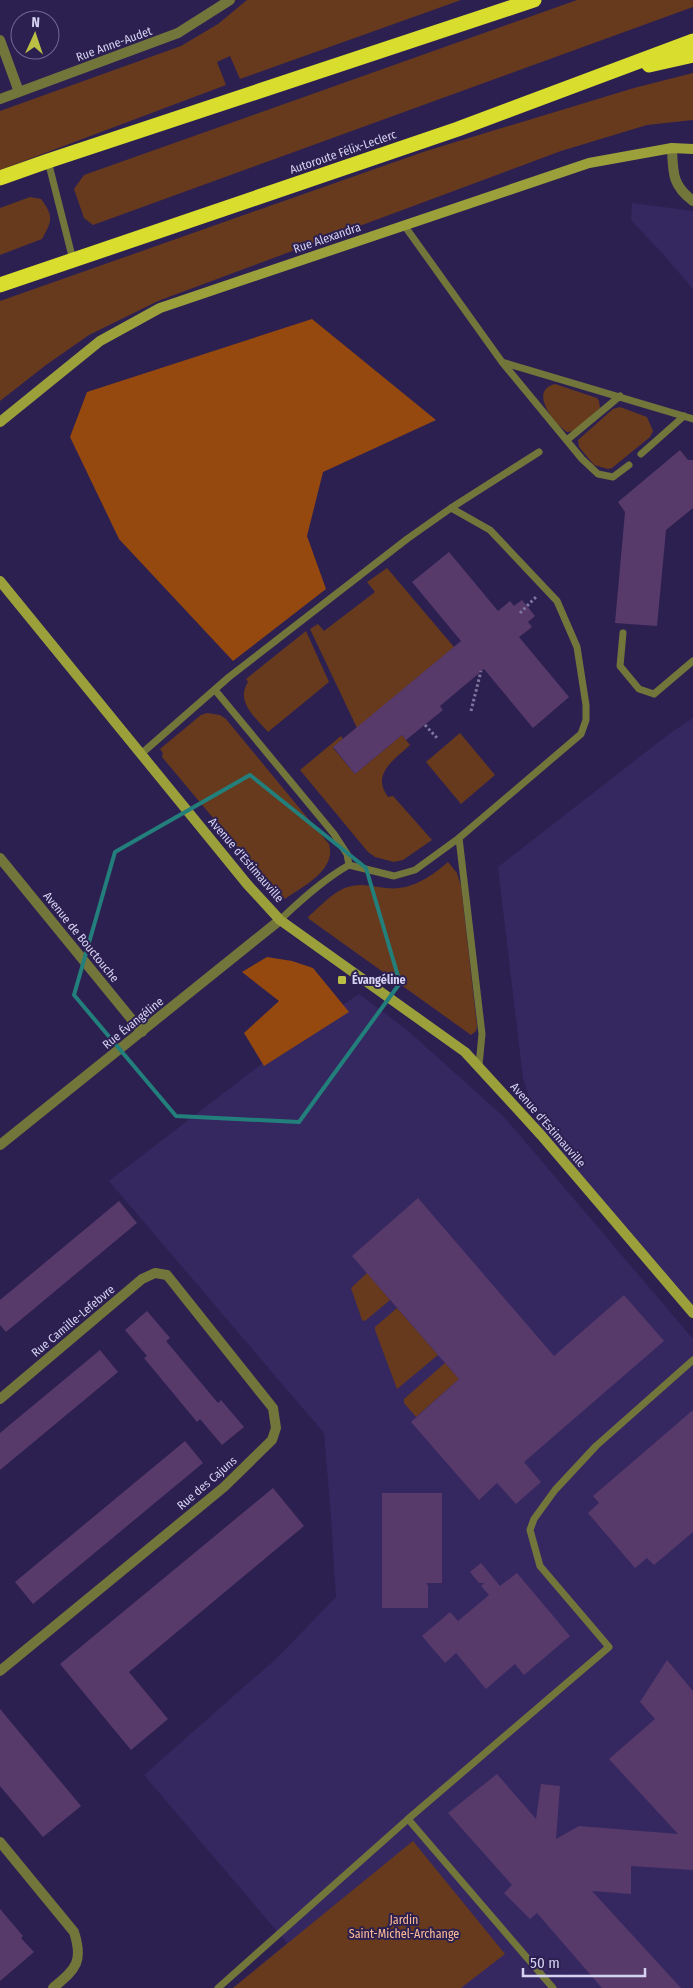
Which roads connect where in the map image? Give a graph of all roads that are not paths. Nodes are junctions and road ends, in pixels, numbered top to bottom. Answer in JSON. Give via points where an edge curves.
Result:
{"nodes":[{"id":1,"x":230,"y":0,"type":"edge"},
{"id":2,"x":534,"y":0,"type":"edge"},
{"id":3,"x":0,"y":40,"type":"edge"},
{"id":4,"x":693,"y":41,"type":"edge"},
{"id":5,"x":693,"y":55,"type":"edge"},
{"id":6,"x":587,"y":79,"type":"junction"},
{"id":7,"x":19,"y":92,"type":"junction"},
{"id":8,"x":0,"y":99,"type":"edge"},
{"id":9,"x":672,"y":148,"type":"junction"},
{"id":10,"x":693,"y":149,"type":"edge"},
{"id":11,"x":48,"y":160,"type":"junction"},
{"id":12,"x":0,"y":178,"type":"edge"},
{"id":13,"x":693,"y":201,"type":"edge"},
{"id":14,"x":404,"y":225,"type":"junction"},
{"id":15,"x":73,"y":261,"type":"junction"},
{"id":16,"x":0,"y":286,"type":"edge"},
{"id":17,"x":502,"y":362,"type":"junction"},
{"id":18,"x":620,"y":396,"type":"junction"},
{"id":19,"x":684,"y":416,"type":"junction"},
{"id":20,"x":3,"y":419,"type":"edge"},
{"id":21,"x":693,"y":419,"type":"edge"},
{"id":22,"x":0,"y":427,"type":"edge"},
{"id":23,"x":567,"y":440,"type":"junction"},
{"id":24,"x":539,"y":452,"type":"dead end"},
{"id":25,"x":641,"y":454,"type":"dead end"},
{"id":26,"x":629,"y":465,"type":"dead end"},
{"id":27,"x":451,"y":508,"type":"junction"},
{"id":28,"x":0,"y":581,"type":"edge"},
{"id":29,"x":623,"y":634,"type":"dead end"},
{"id":30,"x":693,"y":661,"type":"edge"},
{"id":31,"x":215,"y":690,"type":"junction"},
{"id":32,"x":141,"y":754,"type":"junction"},
{"id":33,"x":459,"y":838,"type":"junction"},
{"id":34,"x":0,"y":858,"type":"edge"},
{"id":35,"x":349,"y":865,"type":"junction"},
{"id":36,"x":280,"y":920,"type":"junction"},
{"id":37,"x":142,"y":1032,"type":"junction"},
{"id":38,"x":479,"y":1065,"type":"junction"},
{"id":39,"x":1,"y":1141,"type":"edge"},
{"id":40,"x":167,"y":1275,"type":"joint"},
{"id":41,"x":693,"y":1313,"type":"edge"},
{"id":42,"x":693,"y":1360,"type":"edge"},
{"id":43,"x":0,"y":1399,"type":"edge"},
{"id":44,"x":0,"y":1671,"type":"edge"},
{"id":45,"x":408,"y":1819,"type":"junction"},
{"id":46,"x":0,"y":1842,"type":"edge"},
{"id":47,"x":53,"y":1988,"type":"edge"},
{"id":48,"x":218,"y":1988,"type":"edge"},
{"id":49,"x":553,"y":1988,"type":"edge"}],
"edges":[{"from":1,"to":7,"type":"street","name":"Rue Anne-Audet","via":[[178,33]]},
{"from":2,"to":11,"type":"highway"},
{"from":3,"to":7,"type":"street"},
{"from":4,"to":6,"type":"highway","name":"Autoroute Félix-Leclerc"},
{"from":5,"to":6,"type":"highway"},
{"from":6,"to":15,"type":"highway","name":"Autoroute Félix-Leclerc","via":[[458,128]]},
{"from":7,"to":8,"type":"street","name":"Rue Anne-Audet"},
{"from":9,"to":10,"type":"main road","name":"Rue Alexandra"},
{"from":9,"to":13,"type":"street","via":[[673,174],[680,190]]},
{"from":9,"to":14,"type":"main road","name":"Rue Alexandra","via":[[589,163]]},
{"from":11,"to":12,"type":"highway"},
{"from":11,"to":15,"type":"lane"},
{"from":14,"to":17,"type":"lane"},
{"from":14,"to":20,"type":"main road","name":"Rue Alexandra","via":[[160,308],[100,340]]},
{"from":15,"to":16,"type":"highway","name":"Autoroute Félix-Leclerc"},
{"from":17,"to":18,"type":"lane"},
{"from":17,"to":23,"type":"lane"},
{"from":18,"to":19,"type":"lane"},
{"from":18,"to":23,"type":"lane"},
{"from":19,"to":21,"type":"lane"},
{"from":19,"to":25,"type":"lane"},
{"from":20,"to":22,"type":"street"},
{"from":23,"to":26,"type":"lane","via":[[598,474],[613,476]]},
{"from":24,"to":27,"type":"lane"},
{"from":27,"to":31,"type":"lane"},
{"from":27,"to":33,"type":"lane","via":[[490,530],[556,602],[577,647],[586,704],[586,720],[581,734]]},
{"from":28,"to":32,"type":"main road","name":"Avenue d'Estimauville"},
{"from":29,"to":30,"type":"lane","via":[[620,666],[639,689],[654,694]]},
{"from":31,"to":32,"type":"lane"},
{"from":31,"to":35,"type":"lane","via":[[334,834],[347,854]]},
{"from":32,"to":36,"type":"main road","name":"Avenue d'Estimauville"},
{"from":33,"to":35,"type":"lane","via":[[405,874],[394,876]]},
{"from":33,"to":38,"type":"lane","via":[[482,1034]]},
{"from":34,"to":37,"type":"street","name":"Avenue de Bouctouche"},
{"from":35,"to":36,"type":"lane"},
{"from":36,"to":37,"type":"street","name":"Rue Évangéline"},
{"from":36,"to":38,"type":"main road","name":"Avenue d'Estimauville"},
{"from":37,"to":39,"type":"street","name":"Rue Évangéline"},
{"from":38,"to":41,"type":"main road","name":"Avenue d'Estimauville"},
{"from":40,"to":43,"type":"street","name":"Rue Camille-Lefebvre","via":[[155,1273],[142,1279]]},
{"from":40,"to":44,"type":"street","name":"Rue des Cajuns","via":[[273,1408],[276,1428],[272,1440],[224,1487]]},
{"from":42,"to":45,"type":"lane","via":[[596,1446],[555,1490],[530,1530],[540,1566],[609,1647]]},
{"from":45,"to":48,"type":"lane"},
{"from":45,"to":49,"type":"lane"},
{"from":46,"to":47,"type":"street","via":[[74,1932],[79,1949],[73,1970]]}]}
